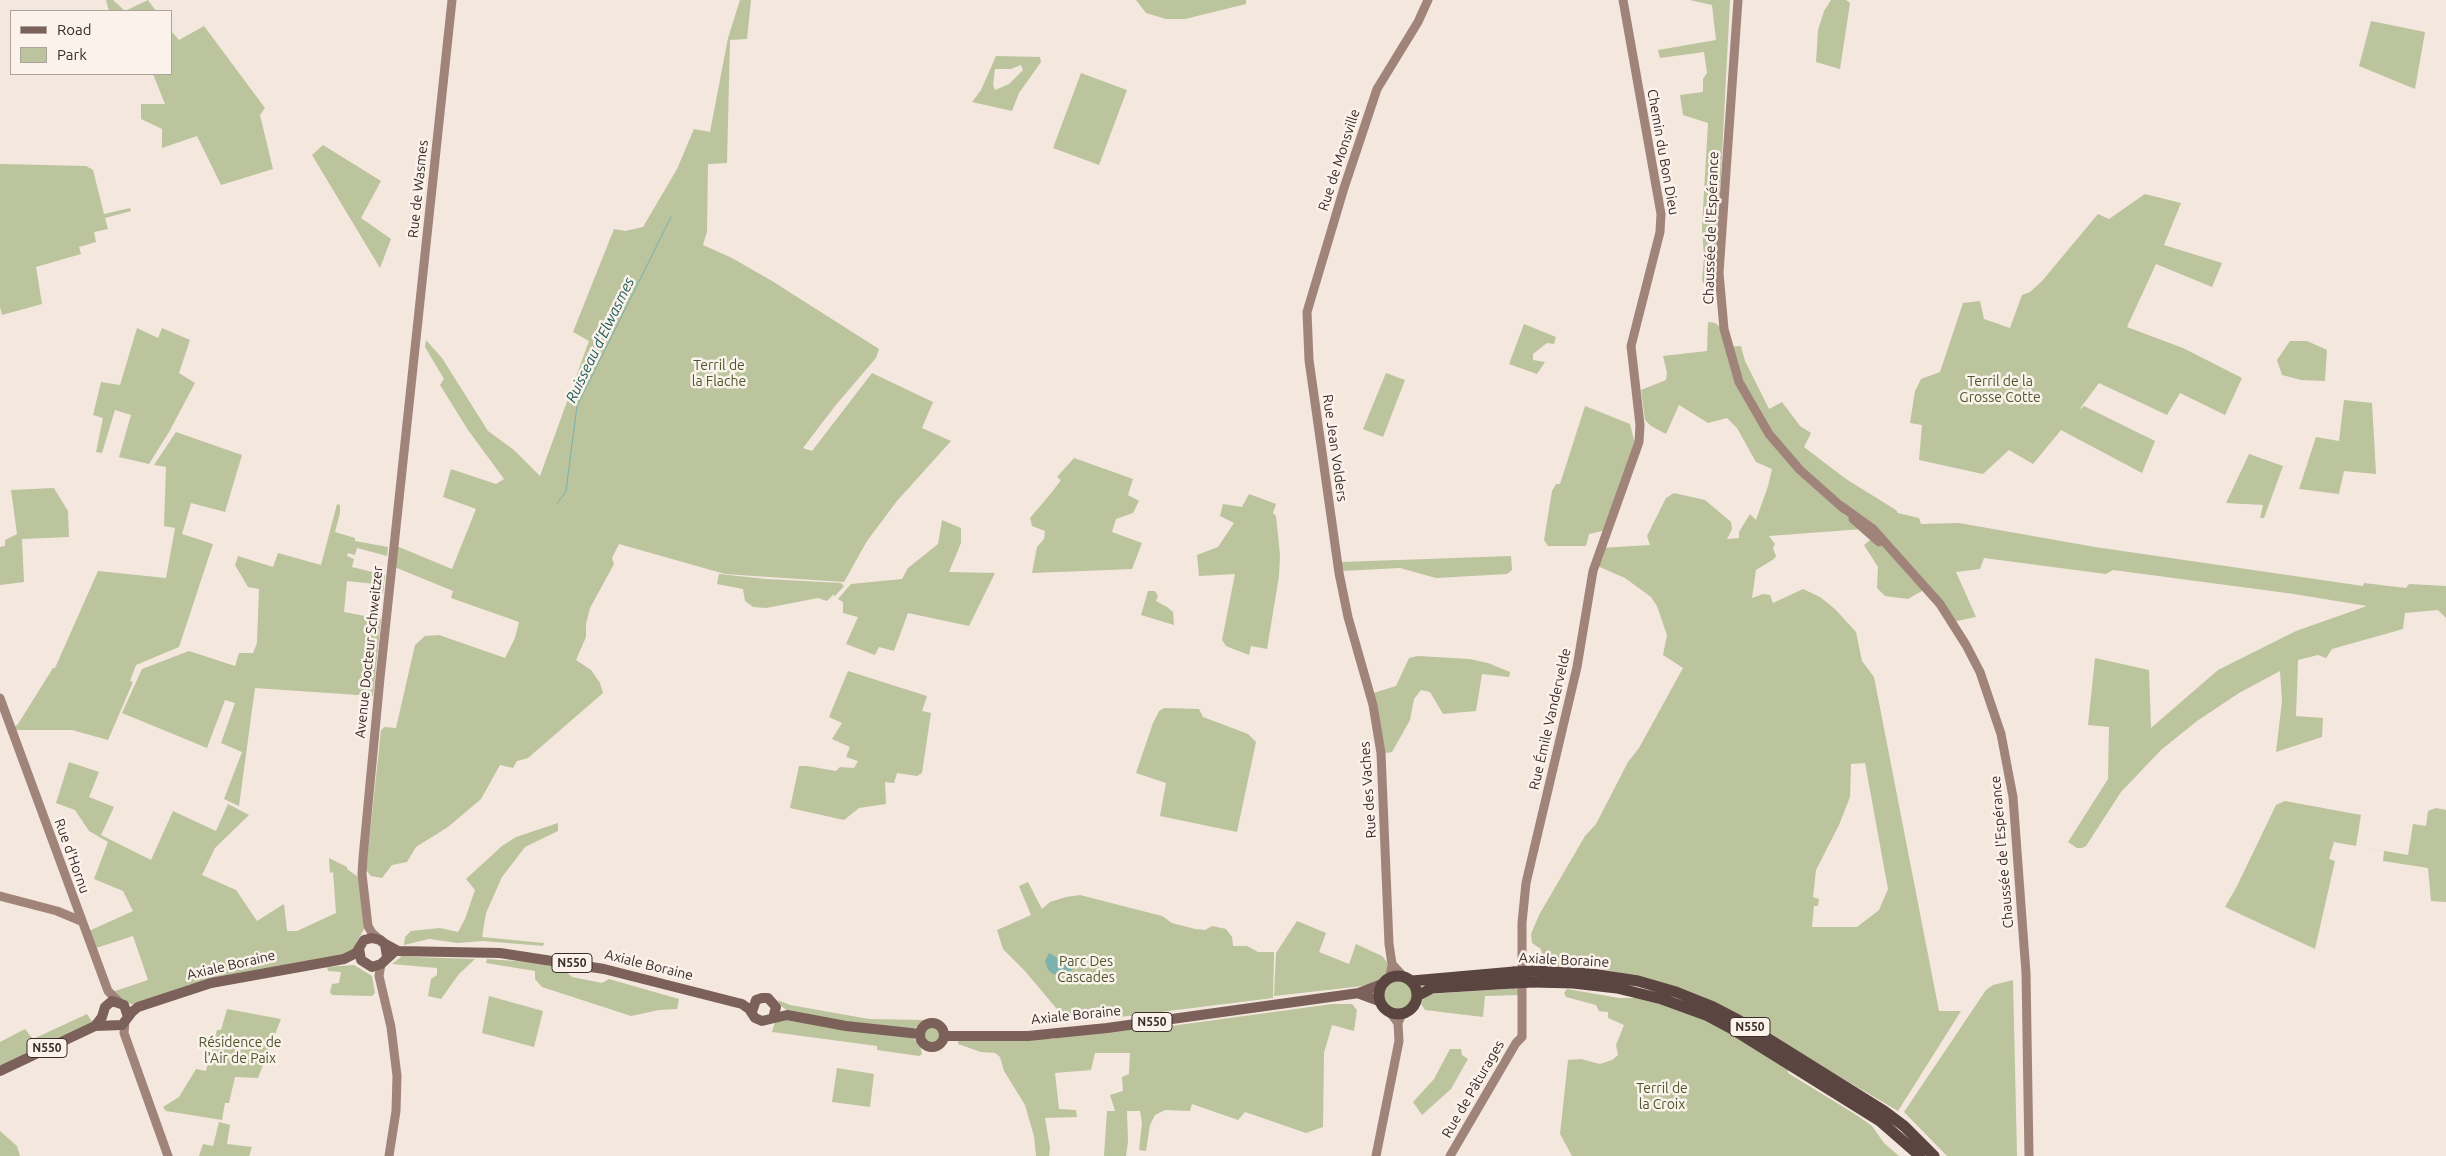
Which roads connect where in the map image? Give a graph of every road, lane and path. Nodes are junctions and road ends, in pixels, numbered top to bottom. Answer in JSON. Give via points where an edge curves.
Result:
{"nodes":[{"id":1,"x":452,"y":0,"type":"edge"},
{"id":2,"x":1428,"y":0,"type":"edge"},
{"id":3,"x":1623,"y":0,"type":"edge"},
{"id":4,"x":1738,"y":0,"type":"edge"},
{"id":5,"x":1307,"y":340,"type":"joint"},
{"id":6,"x":412,"y":381,"type":"joint"},
{"id":7,"x":1640,"y":425,"type":"joint"},
{"id":8,"x":1337,"y":558,"type":"joint"},
{"id":9,"x":0,"y":698,"type":"edge"},
{"id":10,"x":0,"y":896,"type":"edge"},
{"id":11,"x":78,"y":911,"type":"junction"},
{"id":12,"x":60,"y":912,"type":"junction"},
{"id":13,"x":81,"y":921,"type":"junction"},
{"id":14,"x":368,"y":926,"type":"junction"},
{"id":15,"x":383,"y":942,"type":"junction"},
{"id":16,"x":360,"y":946,"type":"junction"},
{"id":17,"x":398,"y":952,"type":"junction"},
{"id":18,"x":344,"y":959,"type":"junction"},
{"id":19,"x":384,"y":961,"type":"junction"},
{"id":20,"x":365,"y":964,"type":"junction"},
{"id":21,"x":1392,"y":964,"type":"junction"},
{"id":22,"x":379,"y":976,"type":"junction"},
{"id":23,"x":1534,"y":976,"type":"junction"},
{"id":24,"x":1513,"y":977,"type":"junction"},
{"id":25,"x":1407,"y":978,"type":"junction"},
{"id":26,"x":1386,"y":980,"type":"junction"},
{"id":27,"x":108,"y":991,"type":"junction"},
{"id":28,"x":1359,"y":993,"type":"junction"},
{"id":29,"x":1417,"y":996,"type":"junction"},
{"id":30,"x":756,"y":1000,"type":"junction"},
{"id":31,"x":1380,"y":1001,"type":"junction"},
{"id":32,"x":122,"y":1003,"type":"junction"},
{"id":33,"x":742,"y":1004,"type":"junction"},
{"id":34,"x":776,"y":1007,"type":"junction"},
{"id":35,"x":138,"y":1008,"type":"junction"},
{"id":36,"x":105,"y":1009,"type":"junction"},
{"id":37,"x":752,"y":1012,"type":"junction"},
{"id":38,"x":787,"y":1015,"type":"junction"},
{"id":39,"x":773,"y":1018,"type":"junction"},
{"id":40,"x":1400,"y":1018,"type":"junction"},
{"id":41,"x":126,"y":1019,"type":"junction"},
{"id":42,"x":95,"y":1026,"type":"junction"},
{"id":43,"x":116,"y":1028,"type":"junction"},
{"id":44,"x":920,"y":1034,"type":"junction"},
{"id":45,"x":945,"y":1036,"type":"junction"},
{"id":46,"x":1522,"y":1037,"type":"joint"},
{"id":47,"x":0,"y":1071,"type":"edge"},
{"id":48,"x":168,"y":1156,"type":"edge"},
{"id":49,"x":390,"y":1156,"type":"edge"},
{"id":50,"x":1376,"y":1156,"type":"edge"},
{"id":51,"x":1450,"y":1156,"type":"edge"},
{"id":52,"x":1920,"y":1156,"type":"edge"},
{"id":53,"x":1934,"y":1156,"type":"edge"},
{"id":54,"x":2029,"y":1156,"type":"edge"}],
"edges":[{"from":1,"to":6,"type":"street","name":"Rue de Wasmes"},
{"from":2,"to":5,"type":"street","name":"Rue de Monsville","via":[[1377,89],[1314,284],[1307,312]]},
{"from":3,"to":7,"type":"street","name":"Chemin du Bon Dieu","via":[[1661,214],[1660,232],[1631,346]]},
{"from":4,"to":54,"type":"street","name":"Chaussée de l'Espérance","via":[[1719,273],[1724,329],[1739,382],[1769,434],[1800,470],[1927,587],[1980,672],[2001,734],[2013,797],[2025,963]]},
{"from":5,"to":8,"type":"street","name":"Rue Jean Volders"},
{"from":6,"to":14,"type":"street","name":"Avenue Docteur Schweitzer","via":[[367,812],[362,874]]},
{"from":7,"to":46,"type":"street","name":"Rue Émile Vandervelde","via":[[1639,442],[1593,571],[1577,667],[1526,884],[1522,923]]},
{"from":8,"to":21,"type":"street","name":"Rue des Vaches","via":[[1348,617],[1373,705],[1381,756]]},
{"from":9,"to":11,"type":"street","name":"Rue d'Hornu"},
{"from":10,"to":12,"type":"street"},
{"from":11,"to":12,"type":"street"},
{"from":11,"to":13,"type":"street","name":"Rue d'Hornu"},
{"from":12,"to":13,"type":"street"},
{"from":13,"to":27,"type":"street","name":"Rue d'Hornu"},
{"from":14,"to":15,"type":"street"},
{"from":14,"to":16,"type":"street"},
{"from":15,"to":16,"type":"main road","name":"Axiale Boraine","number":"N550","via":[[372,938]]},
{"from":15,"to":17,"type":"main road"},
{"from":15,"to":19,"type":"main road"},
{"from":16,"to":18,"type":"main road","name":"Axiale Boraine","number":"N550","via":[[352,956]]},
{"from":16,"to":20,"type":"main road","via":[[359,956]]},
{"from":17,"to":19,"type":"main road","name":"Axiale Boraine","number":"N550"},
{"from":17,"to":33,"type":"main road","name":"Axiale Boraine","number":"N550","via":[[465,951],[539,957],[604,969]]},
{"from":18,"to":20,"type":"main road","number":"N550"},
{"from":18,"to":35,"type":"main road","name":"Axiale Boraine","number":"N550","via":[[233,978]]},
{"from":19,"to":20,"type":"main road","name":"Axiale Boraine","number":"N550"},
{"from":19,"to":22,"type":"street"},
{"from":20,"to":22,"type":"street"},
{"from":21,"to":25,"type":"street"},
{"from":21,"to":26,"type":"street","name":"Rue des Vaches"},
{"from":22,"to":49,"type":"street","via":[[391,1027],[397,1076]]},
{"from":23,"to":24,"type":"highway","name":"Axiale Boraine","number":"N550","bridge":true},
{"from":23,"to":52,"type":"highway","name":"Axiale Boraine","number":"N550","via":[[1617,988],[1662,999],[1706,1015],[1880,1120]]},
{"from":23,"to":53,"type":"highway","name":"Axiale Boraine","number":"N550","via":[[1592,974],[1676,992],[1711,1006],[1884,1111]]},
{"from":24,"to":25,"type":"highway","name":"Axiale Boraine","number":"N550"},
{"from":24,"to":29,"type":"highway","name":"Axiale Boraine","number":"N550","via":[[1432,988]]},
{"from":25,"to":26,"type":"highway","name":"Axiale Boraine"},
{"from":25,"to":29,"type":"highway"},
{"from":26,"to":28,"type":"main road","name":"Axiale Boraine","number":"N550"},
{"from":26,"to":31,"type":"highway","via":[[1379,990]]},
{"from":27,"to":32,"type":"street"},
{"from":27,"to":36,"type":"street"},
{"from":28,"to":31,"type":"main road","name":"Axiale Boraine","number":"N550"},
{"from":28,"to":45,"type":"main road","name":"Axiale Boraine","number":"N550","via":[[1060,1034]]},
{"from":29,"to":40,"type":"highway","name":"Axiale Boraine","via":[[1413,1007]]},
{"from":30,"to":33,"type":"main road"},
{"from":30,"to":34,"type":"main road","number":"N550","via":[[768,998]]},
{"from":30,"to":37,"type":"main road"},
{"from":31,"to":40,"type":"highway","name":"Axiale Boraine"},
{"from":32,"to":35,"type":"main road"},
{"from":32,"to":36,"type":"main road","via":[[112,1001]]},
{"from":32,"to":41,"type":"main road"},
{"from":33,"to":37,"type":"main road","number":"N550"},
{"from":34,"to":38,"type":"main road","number":"N550"},
{"from":34,"to":39,"type":"main road"},
{"from":35,"to":41,"type":"main road","number":"N550"},
{"from":36,"to":42,"type":"main road"},
{"from":36,"to":43,"type":"main road","via":[[104,1020]]},
{"from":37,"to":39,"type":"main road","number":"N550","via":[[762,1022]]},
{"from":38,"to":39,"type":"main road","number":"N550"},
{"from":38,"to":44,"type":"main road","name":"Axiale Boraine","number":"N550","via":[[846,1026]]},
{"from":40,"to":50,"type":"street","via":[[1399,1046]]},
{"from":41,"to":43,"type":"main road","number":"N550"},
{"from":42,"to":43,"type":"main road","number":"N550"},
{"from":42,"to":47,"type":"main road","number":"N550"},
{"from":43,"to":48,"type":"street"},
{"from":44,"to":45,"type":"main road","name":"Axiale Boraine","number":"N550","via":[[922,1041],[931,1047],[939,1046]]},
{"from":44,"to":45,"type":"main road","via":[[924,1025],[934,1023],[943,1029]]},
{"from":46,"to":51,"type":"street","name":"Rue de Pâturages"}]}
